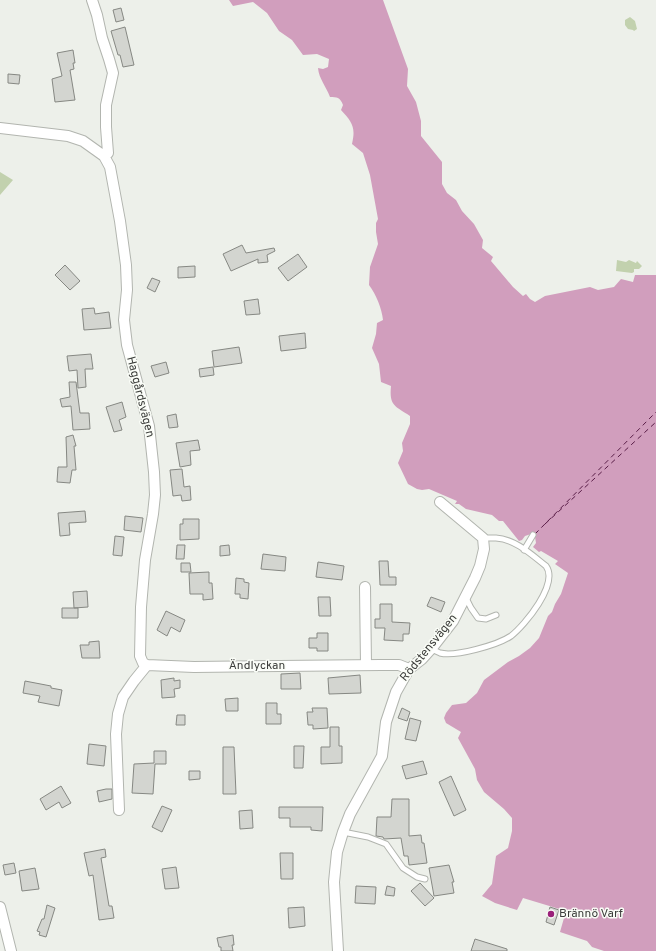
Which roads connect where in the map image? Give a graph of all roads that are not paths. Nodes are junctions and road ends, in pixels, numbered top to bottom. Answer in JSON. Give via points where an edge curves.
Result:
{"nodes":[{"id":1,"x":92,"y":0,"type":"edge"},
{"id":2,"x":0,"y":128,"type":"edge"},
{"id":3,"x":108,"y":153,"type":"dead end"},
{"id":4,"x":440,"y":502,"type":"dead end"},
{"id":5,"x":533,"y":536,"type":"dead end"},
{"id":6,"x":483,"y":538,"type":"junction"},
{"id":7,"x":524,"y":550,"type":"junction"},
{"id":8,"x":365,"y":587,"type":"dead end"},
{"id":9,"x":466,"y":597,"type":"junction"},
{"id":10,"x":496,"y":616,"type":"dead end"},
{"id":11,"x":432,"y":648,"type":"junction"},
{"id":12,"x":147,"y":665,"type":"junction"},
{"id":13,"x":366,"y":665,"type":"junction"},
{"id":14,"x":409,"y":668,"type":"junction"},
{"id":15,"x":119,"y":810,"type":"dead end"},
{"id":16,"x":343,"y":832,"type":"junction"},
{"id":17,"x":424,"y":879,"type":"dead end"},
{"id":18,"x":0,"y":907,"type":"edge"},
{"id":19,"x":11,"y":951,"type":"edge"},
{"id":20,"x":338,"y":951,"type":"edge"}],
"edges":[{"from":1,"to":3,"type":"street","via":[[113,74],[106,104]]},
{"from":2,"to":12,"type":"street","name":"Haggårdsvägen","via":[[44,132],[78,139],[100,152],[110,167],[126,265],[124,320],[127,345],[149,426],[154,472],[154,510],[145,560],[141,614],[140,656]]},
{"from":4,"to":6,"type":"street"},
{"from":5,"to":7,"type":"lane"},
{"from":6,"to":7,"type":"lane","via":[[505,540]]},
{"from":6,"to":9,"type":"street","name":"Rödstensvägen","via":[[483,558]]},
{"from":7,"to":11,"type":"lane","via":[[546,566],[549,574],[546,591],[518,630],[498,643],[482,648],[440,653]]},
{"from":8,"to":13,"type":"street"},
{"from":9,"to":10,"type":"lane","via":[[478,618]]},
{"from":9,"to":11,"type":"street","name":"Rödstensvägen","via":[[453,622]]},
{"from":11,"to":14,"type":"street","name":"Rödstensvägen"},
{"from":12,"to":13,"type":"street","name":"Ändlyckan"},
{"from":12,"to":15,"type":"street","via":[[124,697],[118,714],[116,734]]},
{"from":13,"to":14,"type":"street","name":"Ändlyckan","via":[[399,665]]},
{"from":14,"to":16,"type":"street","name":"Rödstensvägen","via":[[391,705],[382,756]]},
{"from":16,"to":17,"type":"lane","via":[[386,844],[403,868]]},
{"from":16,"to":20,"type":"street","name":"Rödstensvägen","via":[[337,852],[334,882]]},
{"from":18,"to":19,"type":"street"}]}
